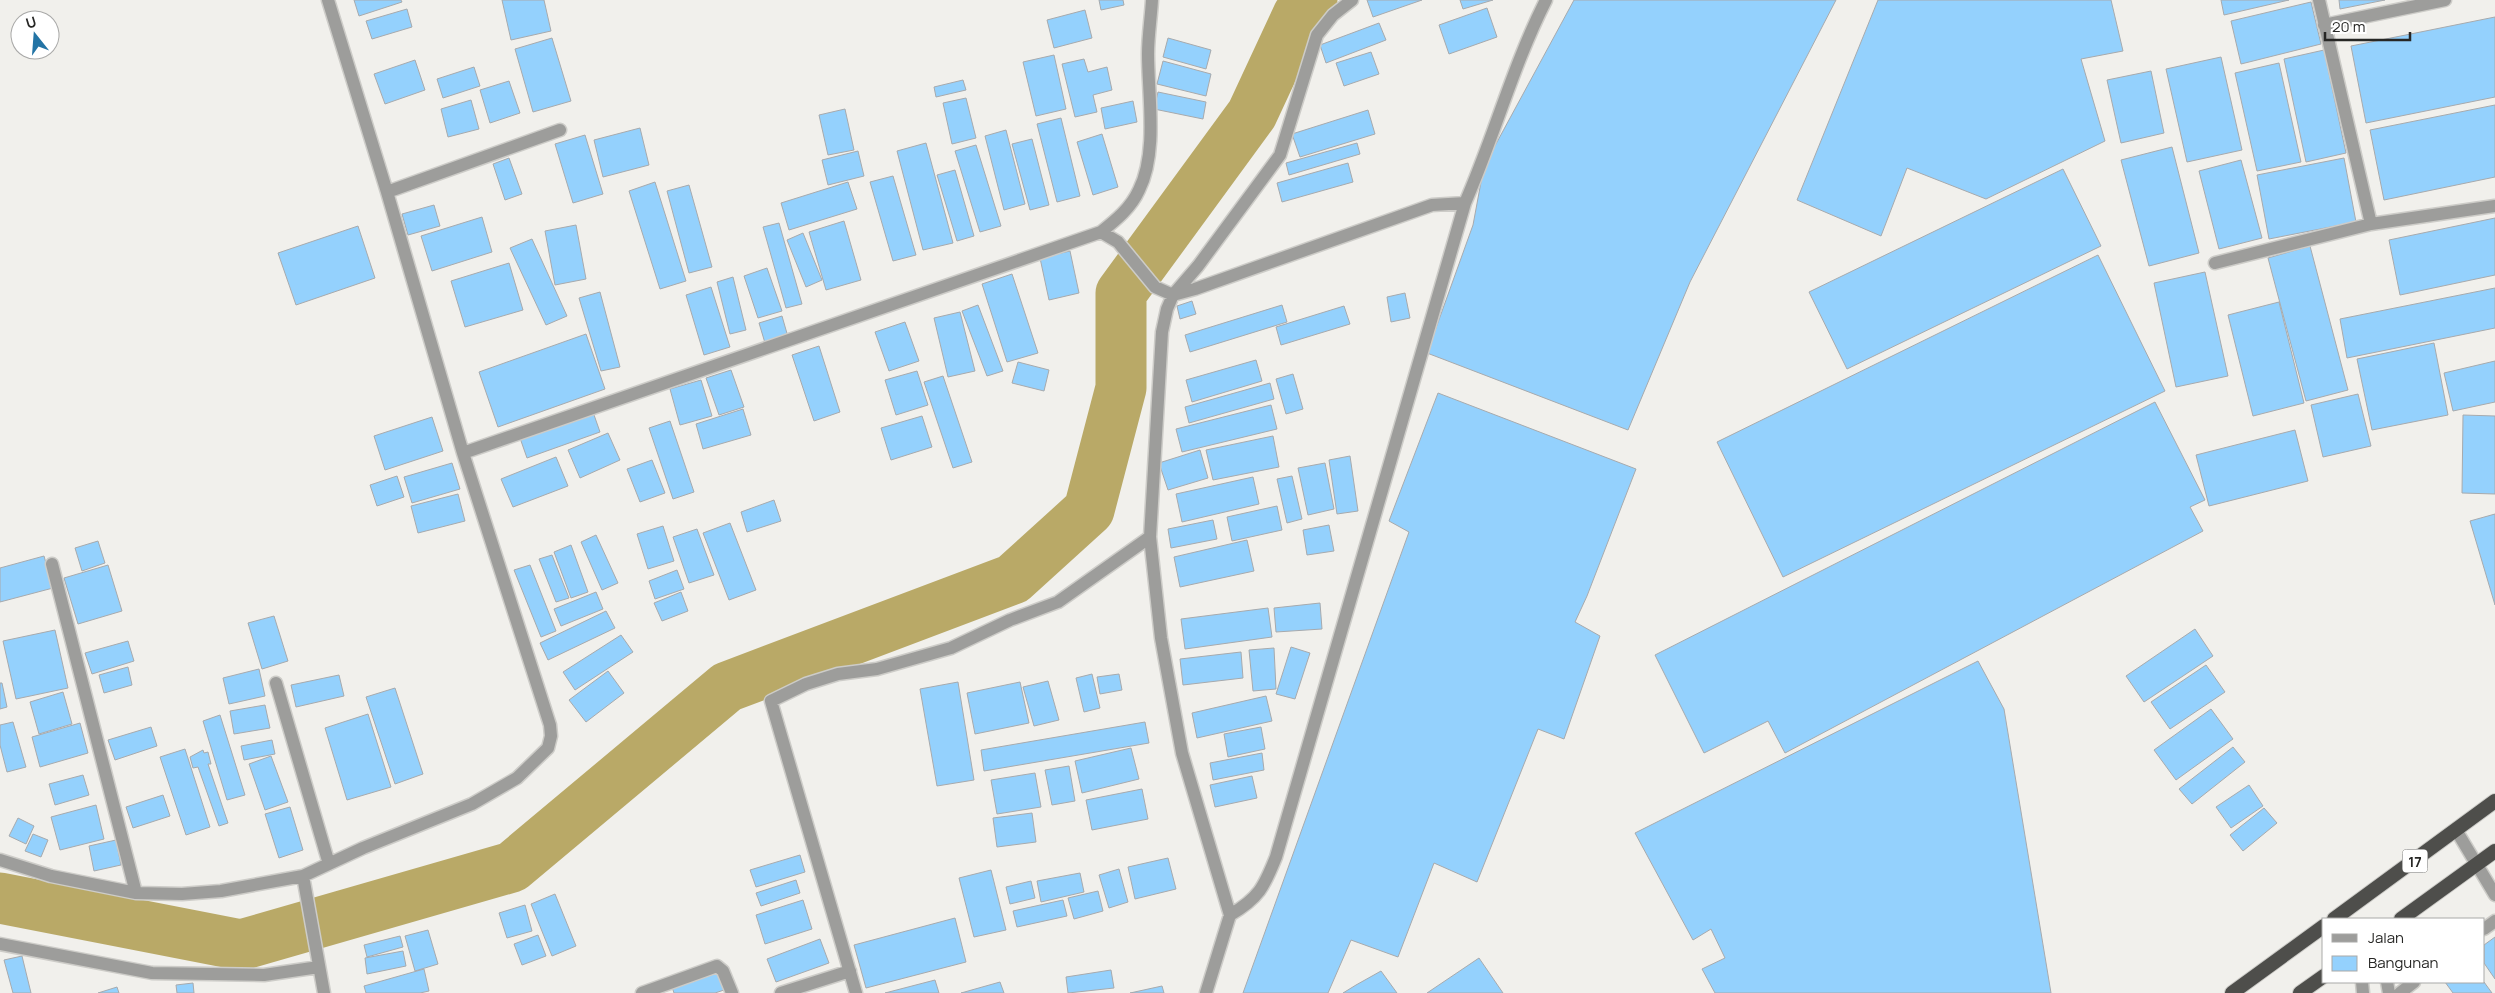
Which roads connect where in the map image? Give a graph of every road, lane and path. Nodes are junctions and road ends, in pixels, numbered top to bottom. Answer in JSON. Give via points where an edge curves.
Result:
{"nodes":[{"id":1,"x":328,"y":0,"type":"edge"},
{"id":2,"x":1152,"y":0,"type":"edge"},
{"id":3,"x":1352,"y":0,"type":"edge"},
{"id":4,"x":1546,"y":0,"type":"edge"},
{"id":5,"x":2319,"y":0,"type":"edge"},
{"id":6,"x":2445,"y":0,"type":"edge"},
{"id":7,"x":2324,"y":25,"type":"junction"},
{"id":8,"x":560,"y":130,"type":"dead end"},
{"id":9,"x":387,"y":192,"type":"junction"},
{"id":10,"x":1465,"y":203,"type":"junction"},
{"id":11,"x":2495,"y":206,"type":"edge"},
{"id":12,"x":2372,"y":224,"type":"junction"},
{"id":13,"x":1101,"y":232,"type":"junction"},
{"id":14,"x":2214,"y":263,"type":"dead end"},
{"id":15,"x":1173,"y":295,"type":"junction"},
{"id":16,"x":463,"y":453,"type":"junction"},
{"id":17,"x":1150,"y":537,"type":"junction"},
{"id":18,"x":52,"y":564,"type":"dead end"},
{"id":19,"x":276,"y":683,"type":"dead end"},
{"id":20,"x":2495,"y":801,"type":"edge"},
{"id":21,"x":2456,"y":830,"type":"junction"},
{"id":22,"x":2495,"y":851,"type":"edge"},
{"id":23,"x":0,"y":860,"type":"edge"},
{"id":24,"x":329,"y":864,"type":"junction"},
{"id":25,"x":2477,"y":864,"type":"junction"},
{"id":26,"x":303,"y":876,"type":"junction"},
{"id":27,"x":136,"y":893,"type":"junction"},
{"id":28,"x":2495,"y":895,"type":"edge"},
{"id":29,"x":1230,"y":915,"type":"junction"},
{"id":30,"x":2335,"y":918,"type":"edge"},
{"id":31,"x":2402,"y":918,"type":"edge"},
{"id":32,"x":2322,"y":927,"type":"edge"},
{"id":33,"x":0,"y":944,"type":"edge"},
{"id":34,"x":319,"y":967,"type":"junction"},
{"id":35,"x":850,"y":971,"type":"junction"},
{"id":36,"x":2322,"y":977,"type":"edge"},
{"id":37,"x":2413,"y":983,"type":"edge"},
{"id":38,"x":324,"y":993,"type":"edge"},
{"id":39,"x":642,"y":993,"type":"edge"},
{"id":40,"x":732,"y":993,"type":"edge"},
{"id":41,"x":781,"y":993,"type":"edge"},
{"id":42,"x":856,"y":993,"type":"edge"},
{"id":43,"x":1206,"y":993,"type":"edge"},
{"id":44,"x":2232,"y":993,"type":"edge"},
{"id":45,"x":2300,"y":993,"type":"edge"},
{"id":46,"x":2400,"y":993,"type":"edge"}],
"edges":[{"from":1,"to":9,"type":"street"},
{"from":2,"to":13,"type":"street","via":[[1148,52],[1150,154],[1145,177],[1122,216]]},
{"from":3,"to":15,"type":"street","via":[[1332,15],[1317,35],[1280,155]]},
{"from":4,"to":10,"type":"street"},
{"from":5,"to":7,"type":"street"},
{"from":6,"to":7,"type":"street"},
{"from":7,"to":12,"type":"street"},
{"from":8,"to":9,"type":"street"},
{"from":9,"to":16,"type":"street"},
{"from":10,"to":15,"type":"street","via":[[1432,205]]},
{"from":10,"to":29,"type":"street","via":[[1276,857],[1264,888]]},
{"from":11,"to":12,"type":"street"},
{"from":12,"to":14,"type":"street"},
{"from":13,"to":15,"type":"street","via":[[1118,242],[1154,287]]},
{"from":13,"to":16,"type":"street"},
{"from":15,"to":17,"type":"street","via":[[1162,332]]},
{"from":16,"to":24,"type":"street","via":[[550,725],[551,743],[517,778],[472,804]]},
{"from":17,"to":29,"type":"street","via":[[1161,638],[1182,753]]},
{"from":17,"to":35,"type":"street","via":[[1058,602],[951,648],[877,669],[838,674],[772,700]]},
{"from":18,"to":27,"type":"street"},
{"from":19,"to":24,"type":"street"},
{"from":20,"to":21,"type":"highway","number":"17"},
{"from":21,"to":25,"type":"street"},
{"from":21,"to":30,"type":"highway","number":"17"},
{"from":22,"to":25,"type":"highway","number":"17"},
{"from":23,"to":27,"type":"street","via":[[51,876]]},
{"from":24,"to":26,"type":"street"},
{"from":25,"to":28,"type":"street"},
{"from":25,"to":31,"type":"highway","number":"17"},
{"from":26,"to":27,"type":"street","via":[[221,891]]},
{"from":26,"to":34,"type":"street"},
{"from":29,"to":43,"type":"street"},
{"from":32,"to":44,"type":"highway"},
{"from":33,"to":34,"type":"street","via":[[152,974],[264,975]]},
{"from":34,"to":38,"type":"street"},
{"from":35,"to":41,"type":"street"},
{"from":35,"to":42,"type":"street"},
{"from":36,"to":45,"type":"highway"},
{"from":37,"to":46,"type":"street"},
{"from":39,"to":40,"type":"street","via":[[717,966],[723,971]]}]}
